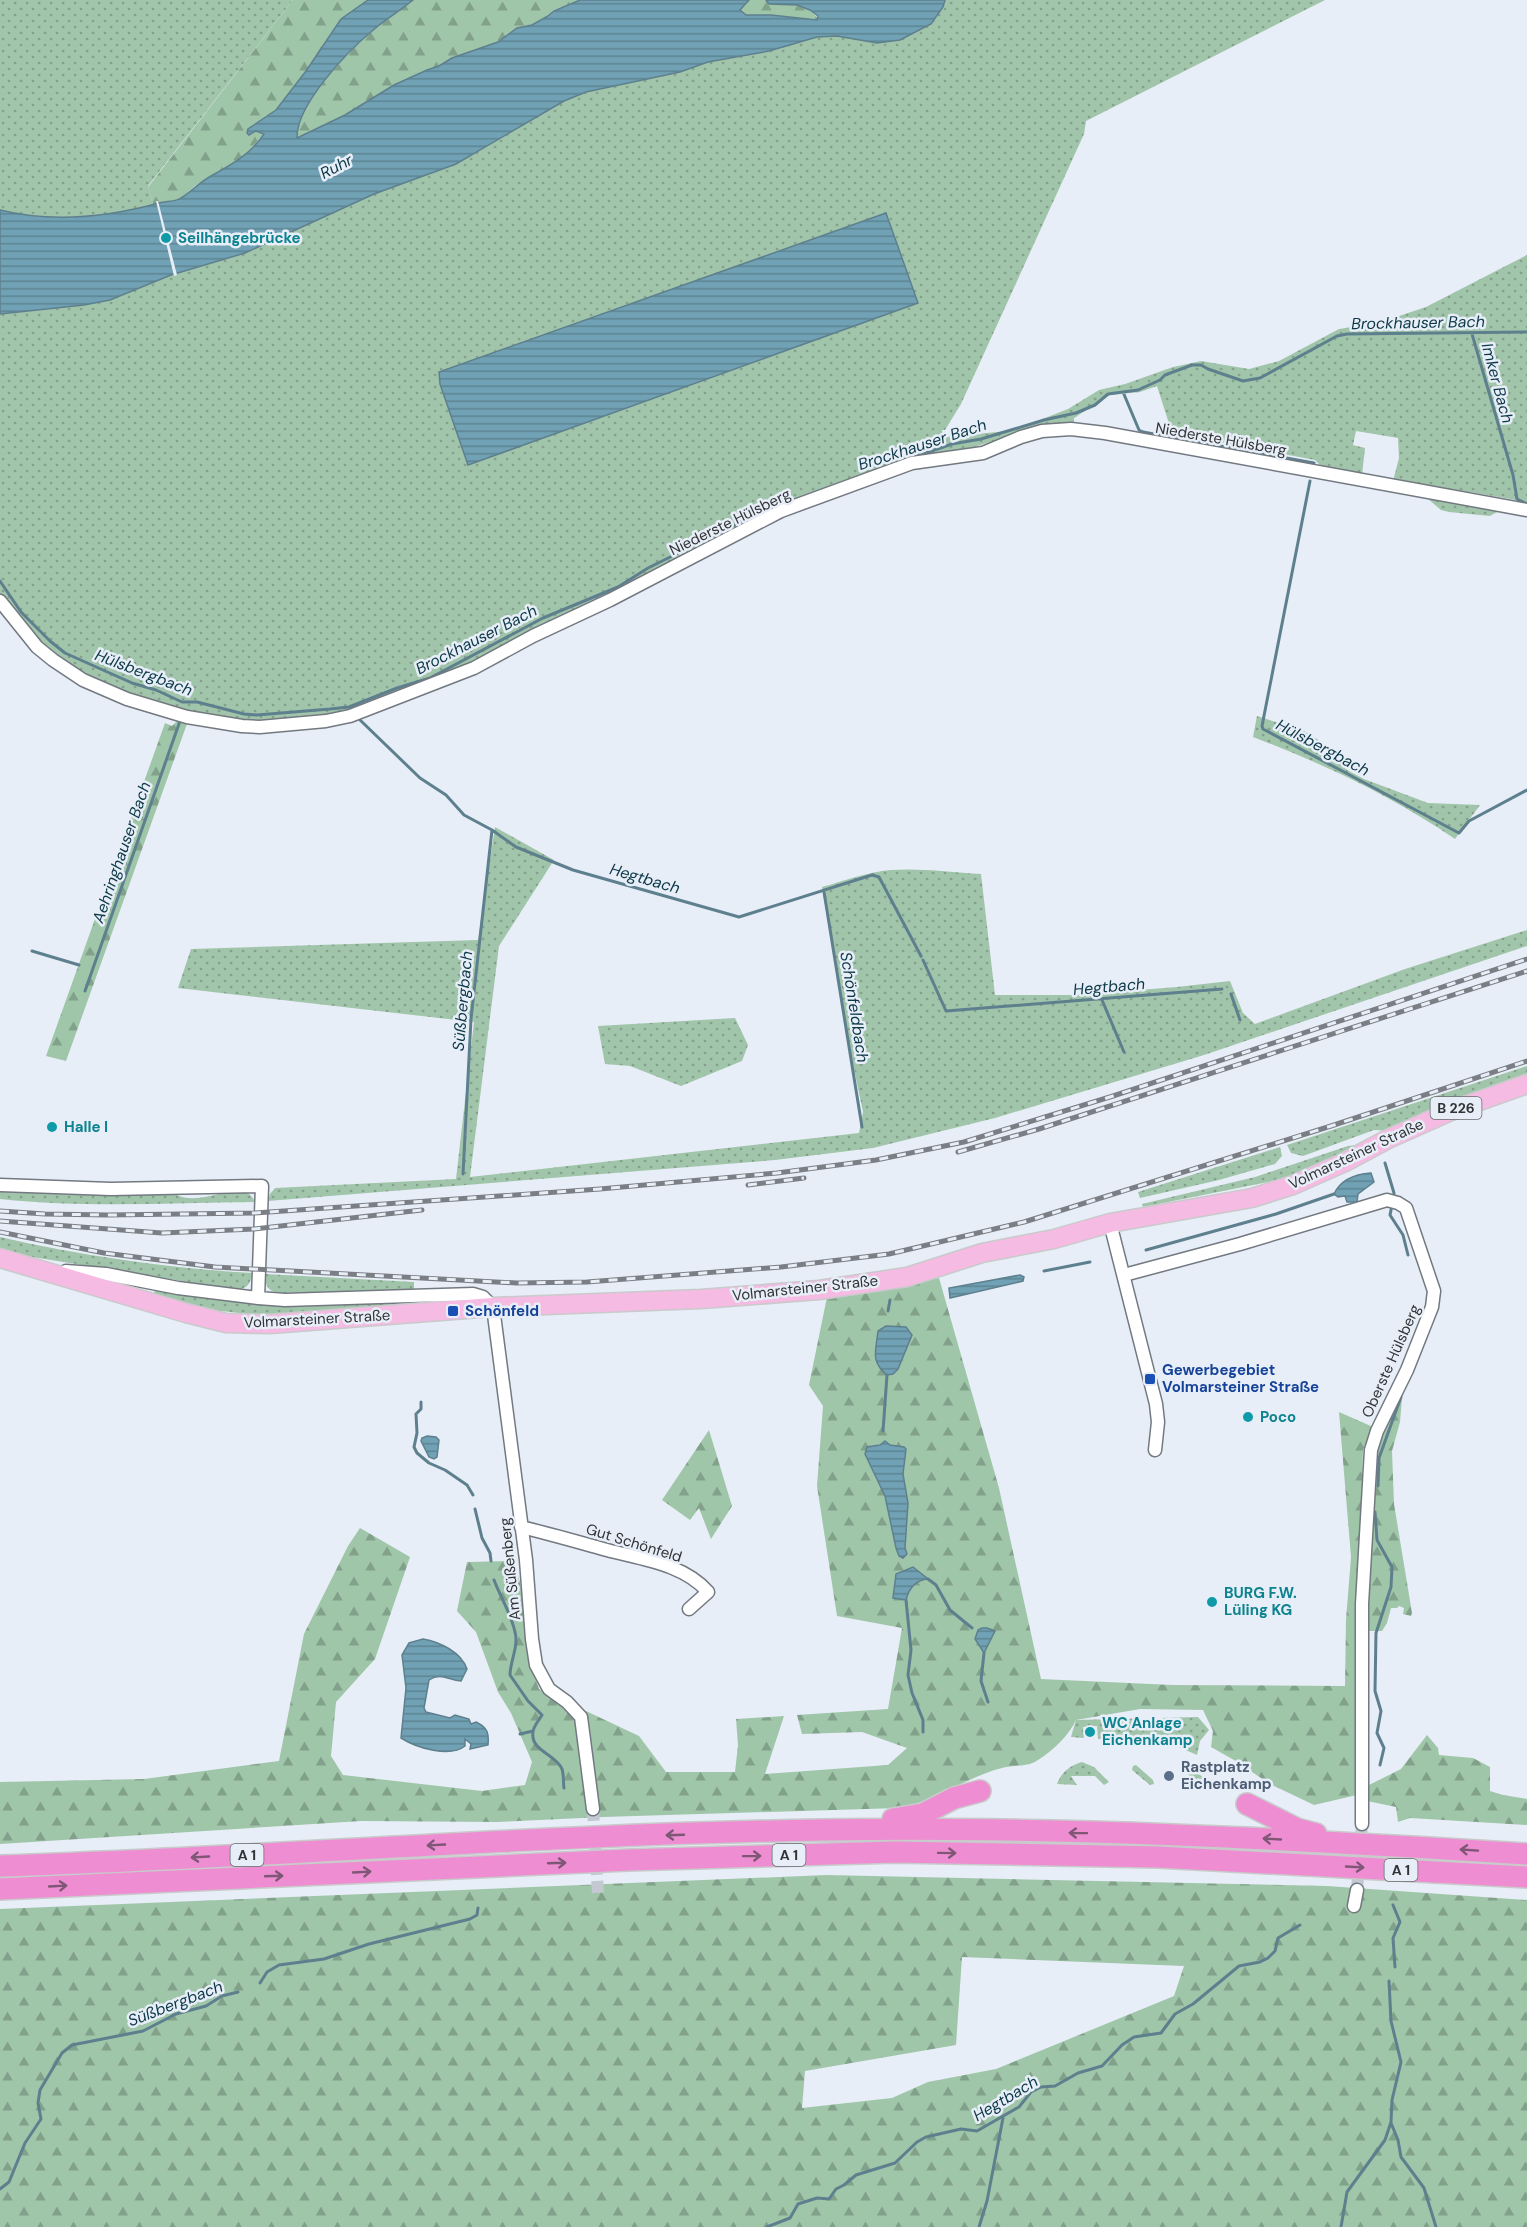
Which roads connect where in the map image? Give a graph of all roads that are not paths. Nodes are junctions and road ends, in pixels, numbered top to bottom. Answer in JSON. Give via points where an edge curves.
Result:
{"nodes":[{"id":1,"x":1527,"y":510,"type":"edge"},
{"id":2,"x":0,"y":601,"type":"edge"},
{"id":3,"x":1527,"y":1083,"type":"edge"},
{"id":4,"x":0,"y":1185,"type":"edge"},
{"id":5,"x":1110,"y":1223,"type":"junction"},
{"id":6,"x":0,"y":1258,"type":"edge"},
{"id":7,"x":41,"y":1269,"type":"junction"},
{"id":8,"x":1124,"y":1275,"type":"junction"},
{"id":9,"x":258,"y":1298,"type":"junction"},
{"id":10,"x":493,"y":1307,"type":"junction"},
{"id":11,"x":1155,"y":1450,"type":"dead end"},
{"id":12,"x":521,"y":1527,"type":"junction"},
{"id":13,"x":689,"y":1610,"type":"dead end"},
{"id":14,"x":980,"y":1791,"type":"dead end"},
{"id":15,"x":1247,"y":1804,"type":"dead end"},
{"id":16,"x":593,"y":1809,"type":"tunnel mouth"},
{"id":17,"x":818,"y":1830,"type":"junction"},
{"id":18,"x":1357,"y":1834,"type":"junction"},
{"id":19,"x":1527,"y":1854,"type":"edge"},
{"id":20,"x":0,"y":1866,"type":"edge"},
{"id":21,"x":1527,"y":1877,"type":"edge"},
{"id":22,"x":0,"y":1889,"type":"edge"},
{"id":23,"x":1357,"y":1890,"type":"tunnel mouth"},
{"id":24,"x":1354,"y":1906,"type":"dead end"}],
"edges":[{"from":1,"to":2,"type":"street","name":"Niederste Hülsberg","via":[[1105,434],[1071,429],[1042,431],[983,453],[912,463],[781,511],[474,668],[350,717],[260,726],[174,714],[94,685],[36,647]]},
{"from":3,"to":5,"type":"main road","name":"Volmarsteiner Straße","number":"B 226","via":[[1421,1123],[1293,1185],[1252,1198]]},
{"from":4,"to":9,"type":"street","name":"Volmarsteiner Straße","via":[[111,1189],[262,1186]]},
{"from":5,"to":8,"type":"street"},
{"from":5,"to":10,"type":"main road","name":"Volmarsteiner Straße","number":"B 226","via":[[982,1253],[907,1277],[819,1290]]},
{"from":6,"to":7,"type":"main road","name":"Volmarsteiner Straße","number":"B 226"},
{"from":7,"to":9,"type":"street","name":"Volmarsteiner Straße","via":[[106,1274]]},
{"from":7,"to":10,"type":"main road","name":"Volmarsteiner Straße","number":"B 226","via":[[226,1323],[312,1322]]},
{"from":8,"to":11,"type":"street","via":[[1156,1404]]},
{"from":8,"to":18,"type":"street","name":"Oberste Hülsberg","via":[[1393,1201],[1406,1208],[1434,1291],[1432,1307],[1371,1450],[1362,1604]]},
{"from":9,"to":10,"type":"street","name":"Volmarsteiner Straße","via":[[473,1294]]},
{"from":10,"to":12,"type":"street","name":"Am Süßenberg"},
{"from":12,"to":13,"type":"street","name":"Gut Schönfeld","via":[[656,1562],[683,1573],[708,1592]]},
{"from":12,"to":16,"type":"street","name":"Am Süßenberg","via":[[536,1665],[549,1689],[581,1717]]},
{"from":14,"to":17,"type":"highway","via":[[954,1798],[923,1814]]},
{"from":15,"to":18,"type":"highway","via":[[1297,1829]]},
{"from":18,"to":17,"type":"highway","number":"A 1","one_way":true},
{"from":17,"to":20,"type":"highway","number":"A 1","one_way":true},
{"from":19,"to":18,"type":"highway","number":"A 1","one_way":true},
{"from":22,"to":21,"type":"highway","number":"A 1","one_way":true,"via":[[628,1860],[895,1852],[1158,1857]]},
{"from":23,"to":24,"type":"street"}]}
